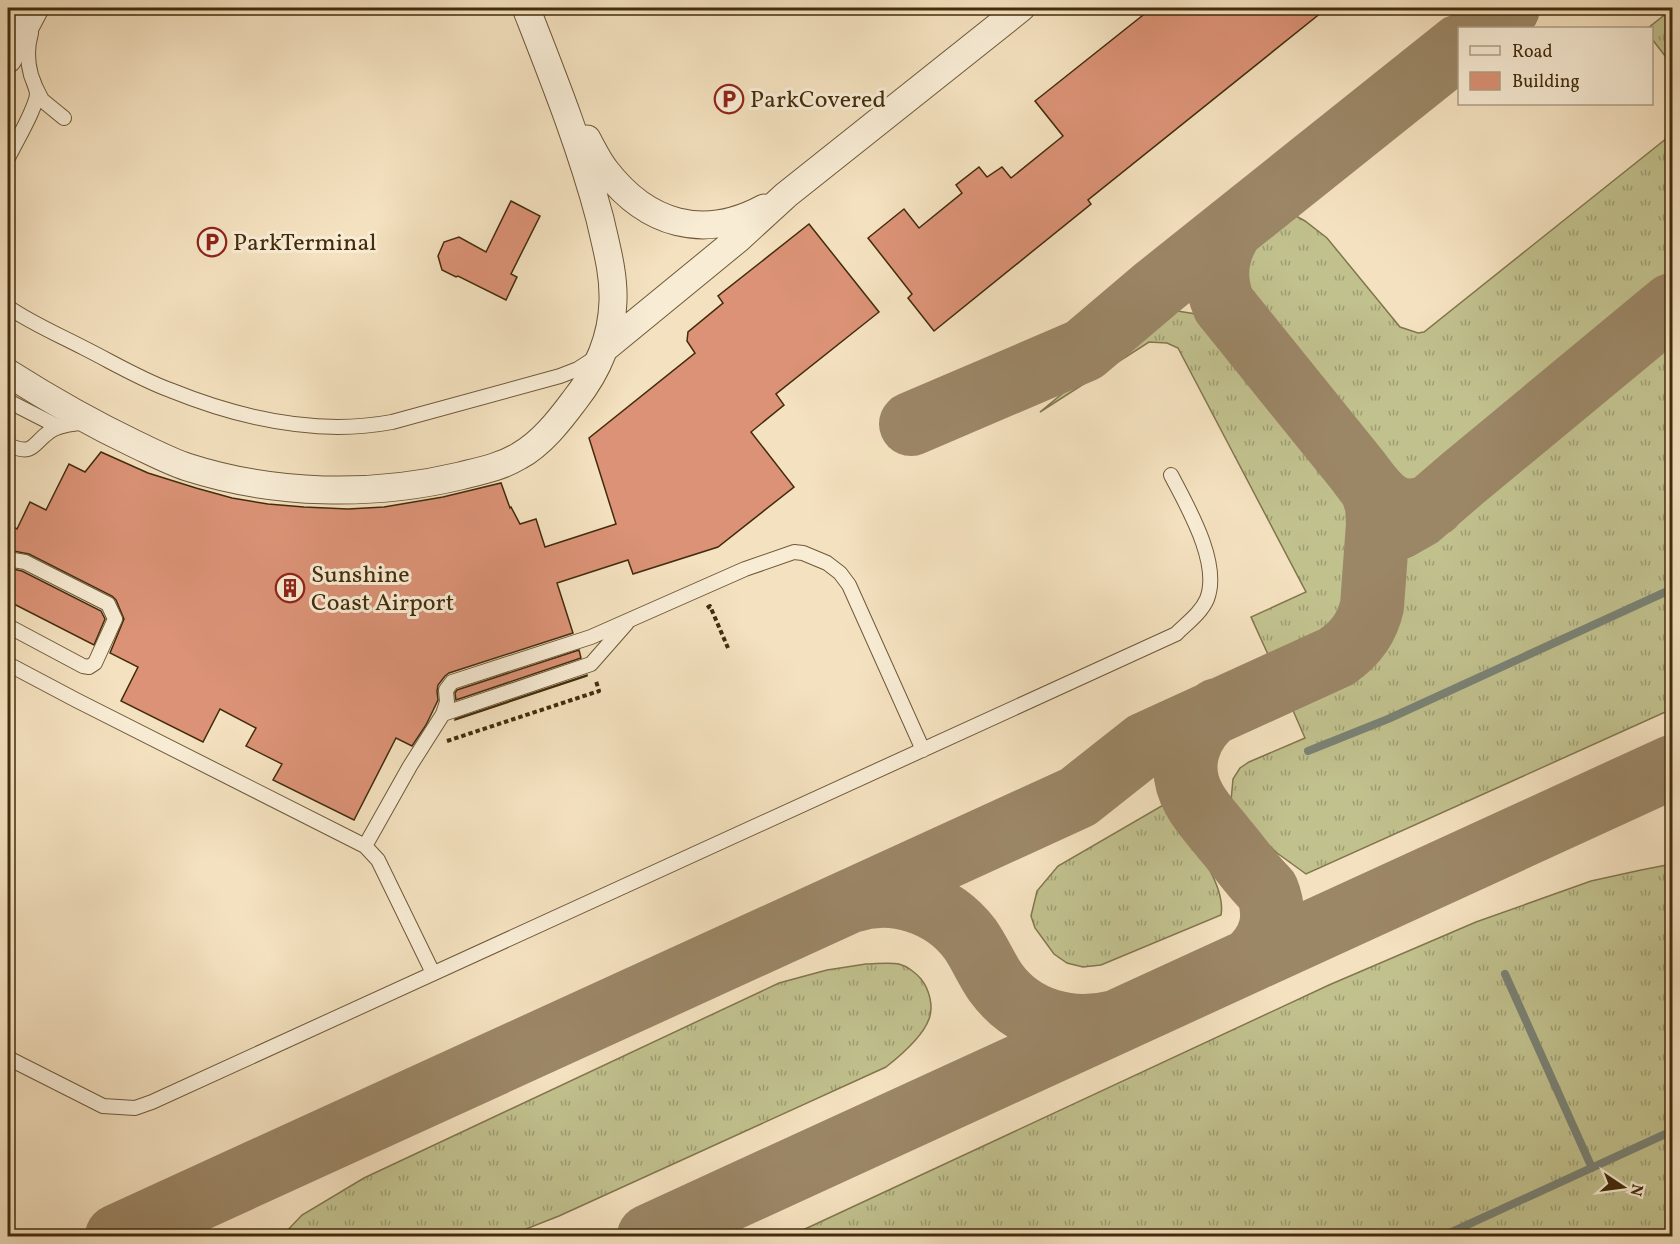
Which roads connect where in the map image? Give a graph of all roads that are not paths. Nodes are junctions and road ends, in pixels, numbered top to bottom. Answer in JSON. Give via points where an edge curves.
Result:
{"nodes":[{"id":1,"x":35,"y":8,"type":"edge"},
{"id":2,"x":42,"y":8,"type":"edge"},
{"id":3,"x":526,"y":8,"type":"edge"},
{"id":4,"x":1021,"y":8,"type":"edge"},
{"id":5,"x":8,"y":59,"type":"edge"},
{"id":6,"x":558,"y":87,"type":"junction"},
{"id":7,"x":36,"y":88,"type":"junction"},
{"id":8,"x":64,"y":118,"type":"dead end"},
{"id":9,"x":8,"y":158,"type":"edge"},
{"id":10,"x":786,"y":195,"type":"junction"},
{"id":11,"x":8,"y":307,"type":"edge"},
{"id":12,"x":605,"y":348,"type":"junction"},
{"id":13,"x":8,"y":373,"type":"edge"},
{"id":14,"x":8,"y":401,"type":"edge"},
{"id":15,"x":88,"y":422,"type":"junction"},
{"id":16,"x":59,"y":427,"type":"junction"},
{"id":17,"x":8,"y":445,"type":"edge"},
{"id":18,"x":1171,"y":475,"type":"dead end"},
{"id":19,"x":8,"y":559,"type":"edge"},
{"id":20,"x":631,"y":619,"type":"junction"},
{"id":21,"x":8,"y":626,"type":"edge"},
{"id":22,"x":8,"y":664,"type":"edge"},
{"id":23,"x":443,"y":714,"type":"junction"},
{"id":24,"x":922,"y":750,"type":"junction"},
{"id":25,"x":365,"y":846,"type":"junction"},
{"id":26,"x":433,"y":973,"type":"junction"},
{"id":27,"x":8,"y":1058,"type":"edge"}],
"edges":[{"from":1,"to":5,"type":"street"},
{"from":2,"to":7,"type":"lane","via":[[28,50]]},
{"from":3,"to":6,"type":"street"},
{"from":4,"to":10,"type":"street"},
{"from":6,"to":10,"type":"street","via":[[604,169],[618,186],[658,216],[676,222],[720,223],[761,210]]},
{"from":6,"to":12,"type":"street","via":[[593,194],[613,283]]},
{"from":7,"to":8,"type":"lane","via":[[42,100]]},
{"from":7,"to":9,"type":"lane","via":[[36,101]]},
{"from":10,"to":12,"type":"street"},
{"from":11,"to":12,"type":"lane","via":[[168,390],[264,420],[309,425],[372,426],[417,416],[560,376],[578,369]]},
{"from":12,"to":15,"type":"street","via":[[581,393],[530,450],[507,463],[480,471],[402,487],[322,490],[218,476],[169,460]]},
{"from":13,"to":15,"type":"street"},
{"from":14,"to":16,"type":"lane"},
{"from":15,"to":16,"type":"lane"},
{"from":16,"to":17,"type":"lane","via":[[48,432],[33,448]]},
{"from":18,"to":24,"type":"lane","via":[[1207,554],[1207,598],[1197,615],[1176,634]]},
{"from":19,"to":21,"type":"lane","via":[[25,562],[108,604],[115,619],[95,663],[89,667]]},
{"from":20,"to":23,"type":"lane","via":[[591,664]]},
{"from":20,"to":23,"type":"lane","via":[[591,637],[452,682],[446,690]]},
{"from":20,"to":24,"type":"lane","via":[[794,552],[827,563],[849,585]]},
{"from":22,"to":25,"type":"lane"},
{"from":23,"to":25,"type":"lane"},
{"from":24,"to":26,"type":"lane"},
{"from":25,"to":26,"type":"lane","via":[[378,860]]},
{"from":26,"to":27,"type":"lane","via":[[135,1108],[103,1106]]}]}
